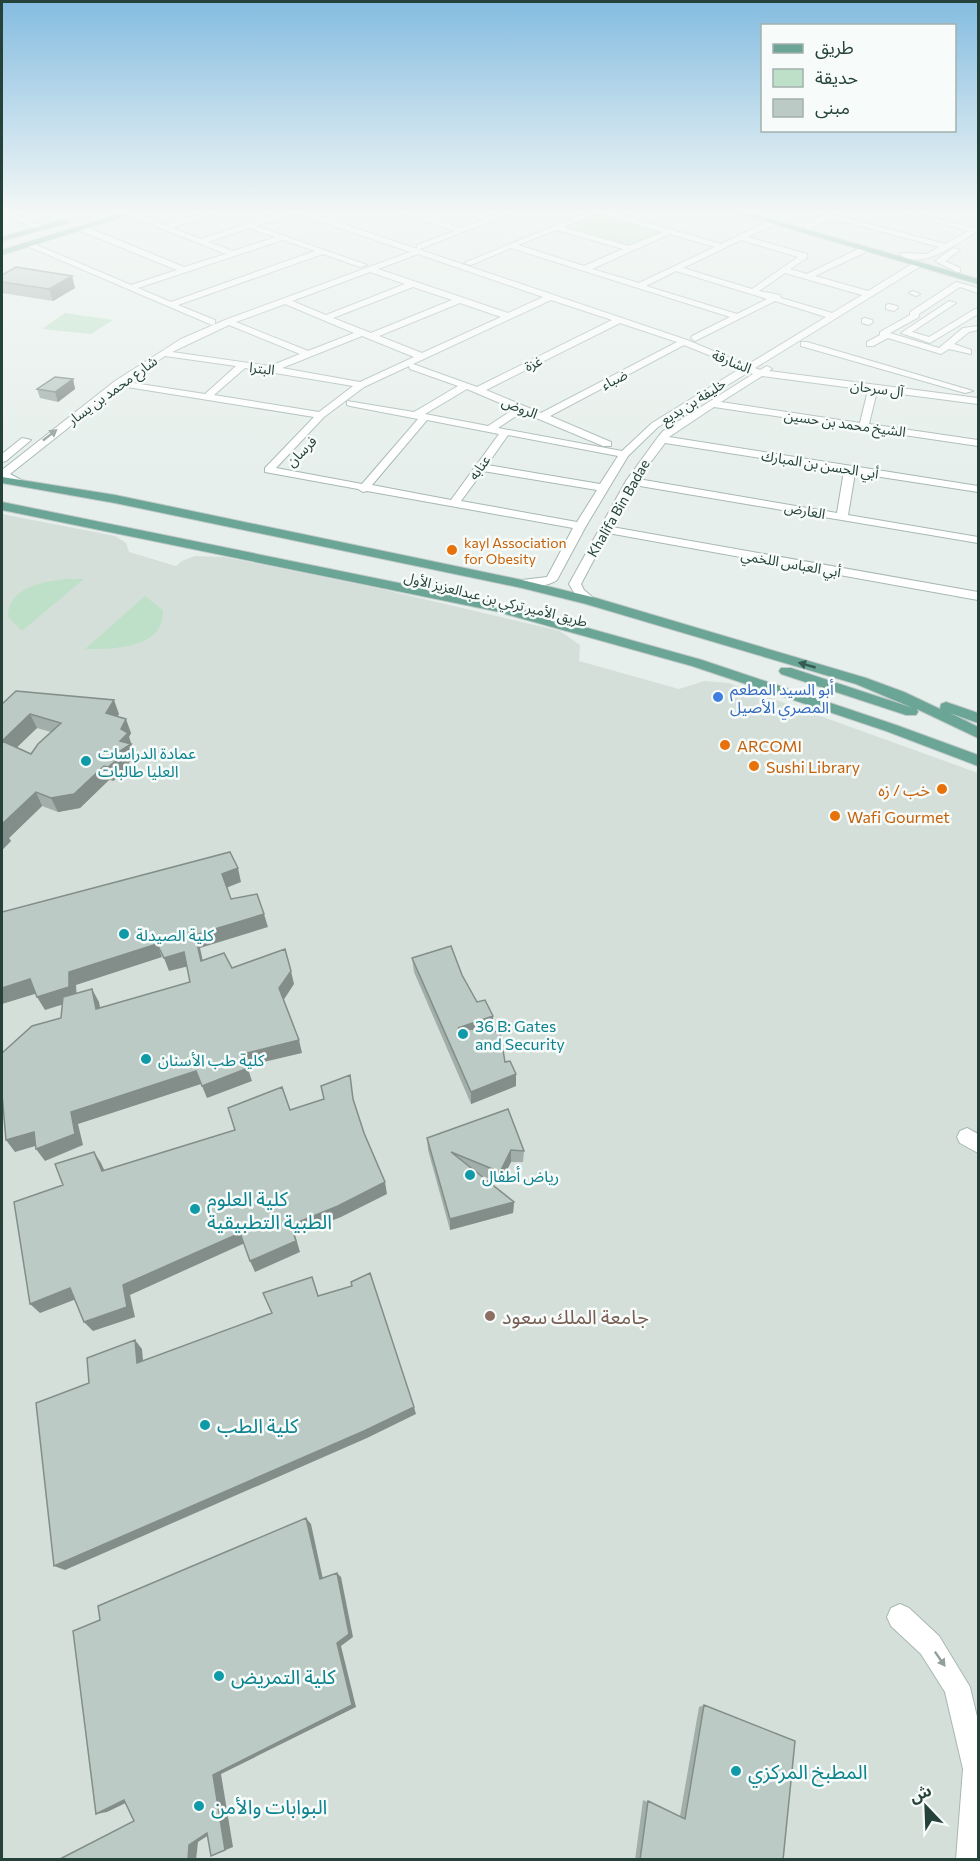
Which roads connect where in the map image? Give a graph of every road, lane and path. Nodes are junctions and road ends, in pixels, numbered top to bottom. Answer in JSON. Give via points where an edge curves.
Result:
{"nodes":[{"id":1,"x":151,"y":297,"type":"edge"},
{"id":2,"x":193,"y":297,"type":"edge"},
{"id":3,"x":282,"y":297,"type":"edge"},
{"id":4,"x":296,"y":297,"type":"edge"},
{"id":5,"x":379,"y":297,"type":"edge"},
{"id":6,"x":450,"y":297,"type":"edge"},
{"id":7,"x":550,"y":297,"type":"joint"},
{"id":8,"x":563,"y":297,"type":"edge"},
{"id":9,"x":674,"y":297,"type":"edge"},
{"id":10,"x":777,"y":297,"type":"joint"},
{"id":11,"x":863,"y":297,"type":"edge"},
{"id":12,"x":877,"y":297,"type":"edge"},
{"id":13,"x":926,"y":297,"type":"edge"},
{"id":14,"x":950,"y":297,"type":"edge"},
{"id":15,"x":950,"y":297,"type":"edge"},
{"id":16,"x":459,"y":300,"type":"junction"},
{"id":17,"x":561,"y":300,"type":"junction"},
{"id":18,"x":284,"y":302,"type":"junction"},
{"id":19,"x":941,"y":302,"type":"junction"},
{"id":20,"x":170,"y":305,"type":"junction"},
{"id":21,"x":895,"y":308,"type":"dead end"},
{"id":22,"x":978,"y":312,"type":"edge"},
{"id":23,"x":913,"y":314,"type":"junction"},
{"id":24,"x":507,"y":316,"type":"junction"},
{"id":25,"x":832,"y":316,"type":"junction"},
{"id":26,"x":738,"y":317,"type":"junction"},
{"id":27,"x":325,"y":318,"type":"junction"},
{"id":28,"x":620,"y":320,"type":"junction"},
{"id":29,"x":212,"y":322,"type":"junction"},
{"id":30,"x":228,"y":322,"type":"junction"},
{"id":31,"x":871,"y":322,"type":"dead end"},
{"id":32,"x":977,"y":330,"type":"edge"},
{"id":33,"x":894,"y":332,"type":"junction"},
{"id":34,"x":361,"y":333,"type":"junction"},
{"id":35,"x":372,"y":336,"type":"junction"},
{"id":36,"x":695,"y":338,"type":"junction"},
{"id":37,"x":684,"y":342,"type":"junction"},
{"id":38,"x":804,"y":344,"type":"junction"},
{"id":39,"x":870,"y":344,"type":"dead end"},
{"id":40,"x":940,"y":345,"type":"junction"},
{"id":41,"x":968,"y":352,"type":"dead end"},
{"id":42,"x":162,"y":353,"type":"junction"},
{"id":43,"x":736,"y":353,"type":"dead end"},
{"id":44,"x":308,"y":354,"type":"junction"},
{"id":45,"x":420,"y":356,"type":"junction"},
{"id":46,"x":751,"y":361,"type":"junction"},
{"id":47,"x":925,"y":361,"type":"dead end"},
{"id":48,"x":243,"y":365,"type":"junction"},
{"id":49,"x":413,"y":367,"type":"junction"},
{"id":50,"x":273,"y":369,"type":"junction"},
{"id":51,"x":768,"y":371,"type":"junction"},
{"id":52,"x":933,"y":381,"type":"junction"},
{"id":53,"x":978,"y":381,"type":"edge"},
{"id":54,"x":118,"y":383,"type":"junction"},
{"id":55,"x":361,"y":385,"type":"junction"},
{"id":56,"x":466,"y":386,"type":"junction"},
{"id":57,"x":873,"y":388,"type":"junction"},
{"id":58,"x":478,"y":390,"type":"junction"},
{"id":59,"x":964,"y":394,"type":"junction"},
{"id":60,"x":978,"y":394,"type":"edge"},
{"id":61,"x":208,"y":396,"type":"junction"},
{"id":62,"x":943,"y":396,"type":"junction"},
{"id":63,"x":978,"y":401,"type":"edge"},
{"id":64,"x":712,"y":404,"type":"junction"},
{"id":65,"x":344,"y":405,"type":"junction"},
{"id":66,"x":522,"y":408,"type":"junction"},
{"id":67,"x":70,"y":409,"type":"dead end"},
{"id":68,"x":321,"y":415,"type":"junction"},
{"id":69,"x":420,"y":416,"type":"junction"},
{"id":70,"x":543,"y":416,"type":"junction"},
{"id":71,"x":333,"y":419,"type":"dead end"},
{"id":72,"x":864,"y":425,"type":"junction"},
{"id":73,"x":489,"y":429,"type":"junction"},
{"id":74,"x":573,"y":429,"type":"junction"},
{"id":75,"x":505,"y":432,"type":"junction"},
{"id":76,"x":318,"y":434,"type":"dead end"},
{"id":77,"x":32,"y":436,"type":"dead end"},
{"id":78,"x":549,"y":440,"type":"junction"},
{"id":79,"x":662,"y":440,"type":"junction"},
{"id":80,"x":978,"y":443,"type":"edge"},
{"id":81,"x":625,"y":453,"type":"junction"},
{"id":82,"x":3,"y":458,"type":"edge"},
{"id":83,"x":20,"y":459,"type":"junction"},
{"id":84,"x":480,"y":467,"type":"junction"},
{"id":85,"x":850,"y":469,"type":"junction"},
{"id":86,"x":280,"y":472,"type":"junction"},
{"id":87,"x":2,"y":480,"type":"edge"},
{"id":88,"x":631,"y":481,"type":"junction"},
{"id":89,"x":19,"y":483,"type":"junction"},
{"id":90,"x":2,"y":488,"type":"edge"},
{"id":91,"x":603,"y":488,"type":"junction"},
{"id":92,"x":363,"y":489,"type":"junction"},
{"id":93,"x":978,"y":489,"type":"edge"},
{"id":94,"x":2,"y":497,"type":"edge"},
{"id":95,"x":56,"y":498,"type":"junction"},
{"id":96,"x":454,"y":503,"type":"junction"},
{"id":97,"x":2,"y":506,"type":"edge"},
{"id":98,"x":151,"y":506,"type":"junction"},
{"id":99,"x":842,"y":517,"type":"junction"},
{"id":100,"x":580,"y":526,"type":"junction"},
{"id":101,"x":603,"y":529,"type":"junction"},
{"id":102,"x":203,"y":536,"type":"junction"},
{"id":103,"x":978,"y":540,"type":"edge"},
{"id":104,"x":268,"y":560,"type":"junction"},
{"id":105,"x":560,"y":565,"type":"junction"},
{"id":106,"x":584,"y":567,"type":"junction"},
{"id":107,"x":522,"y":584,"type":"junction"},
{"id":108,"x":978,"y":597,"type":"edge"},
{"id":109,"x":591,"y":600,"type":"junction"},
{"id":110,"x":861,"y":681,"type":"junction"},
{"id":111,"x":978,"y":718,"type":"edge"},
{"id":112,"x":978,"y":734,"type":"edge"},
{"id":113,"x":978,"y":749,"type":"edge"},
{"id":114,"x":978,"y":761,"type":"edge"},
{"id":115,"x":900,"y":1617,"type":"dead end"},
{"id":116,"x":977,"y":1755,"type":"edge"},
{"id":117,"x":970,"y":1860,"type":"edge"}],
"edges":[{"from":1,"to":20,"type":"street"},
{"from":2,"to":20,"type":"street"},
{"from":3,"to":29,"type":"street","name":"شارع محمد بن يسار"},
{"from":4,"to":18,"type":"street","name":"شارع محمد بن يسار"},
{"from":5,"to":27,"type":"street"},
{"from":6,"to":16,"type":"street"},
{"from":7,"to":17,"type":"street","name":"الشارقة"},
{"from":7,"to":24,"type":"street","name":"فرسان"},
{"from":8,"to":36,"type":"street","name":"الشارقة"},
{"from":9,"to":26,"type":"street"},
{"from":10,"to":25,"type":"street"},
{"from":10,"to":26,"type":"street"},
{"from":11,"to":25,"type":"street","name":"خليفة بن بديع"},
{"from":12,"to":38,"type":"street","name":"Khalifa Bin Badae"},
{"from":13,"to":19,"type":"street"},
{"from":14,"to":19,"type":"street"},
{"from":15,"to":19,"type":"street"},
{"from":16,"to":24,"type":"street"},
{"from":16,"to":35,"type":"street"},
{"from":17,"to":28,"type":"street","name":"الشارقة"},
{"from":17,"to":49,"type":"street","name":"فرسان"},
{"from":18,"to":27,"type":"street"},
{"from":18,"to":30,"type":"street","name":"شارع محمد بن يسار"},
{"from":19,"to":23,"type":"street"},
{"from":19,"to":33,"type":"street","via":[[925,319]]},
{"from":20,"to":29,"type":"street"},
{"from":21,"to":23,"type":"street"},
{"from":22,"to":40,"type":"street","via":[[955,327]]},
{"from":23,"to":33,"type":"street","via":[[916,315]]},
{"from":24,"to":45,"type":"street","name":"فرسان"},
{"from":25,"to":46,"type":"street","name":"خليفة بن بديع"},
{"from":26,"to":36,"type":"street"},
{"from":27,"to":34,"type":"street"},
{"from":28,"to":37,"type":"street","name":"الشارقة"},
{"from":28,"to":58,"type":"street","name":"غزة"},
{"from":29,"to":67,"type":"street","name":"شارع محمد بن يسار","via":[[172,339]]},
{"from":30,"to":42,"type":"street","name":"شارع محمد بن يسار"},
{"from":30,"to":44,"type":"street"},
{"from":31,"to":33,"type":"street"},
{"from":32,"to":40,"type":"street","via":[[966,330]]},
{"from":33,"to":39,"type":"street"},
{"from":33,"to":40,"type":"street"},
{"from":33,"to":40,"type":"street"},
{"from":34,"to":35,"type":"street"},
{"from":34,"to":44,"type":"street"},
{"from":35,"to":45,"type":"street"},
{"from":36,"to":43,"type":"street","name":"الشارقة"},
{"from":37,"to":46,"type":"street","name":"الشارقة"},
{"from":37,"to":70,"type":"street","name":"ضباء"},
{"from":38,"to":51,"type":"street","name":"Khalifa Bin Badae"},
{"from":38,"to":52,"type":"street"},
{"from":40,"to":41,"type":"street"},
{"from":40,"to":47,"type":"street"},
{"from":42,"to":48,"type":"street","name":"البترا"},
{"from":42,"to":54,"type":"street","name":"شارع محمد بن يسار"},
{"from":44,"to":50,"type":"street"},
{"from":45,"to":55,"type":"street","name":"فرسان"},
{"from":46,"to":51,"type":"street","name":"الشارقة"},
{"from":46,"to":81,"type":"street","name":"خليفة بن بديع","via":[[655,425]]},
{"from":48,"to":50,"type":"street","name":"البترا"},
{"from":48,"to":61,"type":"street"},
{"from":49,"to":56,"type":"street","name":"الروض"},
{"from":49,"to":65,"type":"street","name":"فرسان"},
{"from":50,"to":55,"type":"street","name":"البترا"},
{"from":51,"to":57,"type":"street","name":"آل سرحان"},
{"from":51,"to":64,"type":"street","name":"Khalifa Bin Badae"},
{"from":52,"to":59,"type":"street"},
{"from":52,"to":62,"type":"street"},
{"from":53,"to":59,"type":"street"},
{"from":54,"to":61,"type":"street"},
{"from":83,"to":54,"type":"street","name":"شارع محمد بن يسار","one_way":true},
{"from":55,"to":65,"type":"street","name":"فرسان"},
{"from":56,"to":58,"type":"street","name":"الروض"},
{"from":56,"to":69,"type":"street"},
{"from":57,"to":62,"type":"street","name":"آل سرحان"},
{"from":57,"to":72,"type":"street"},
{"from":58,"to":66,"type":"street","name":"الروض"},
{"from":59,"to":60,"type":"street"},
{"from":59,"to":62,"type":"street","name":"آل سرحان"},
{"from":59,"to":63,"type":"street","name":"آل سرحان"},
{"from":61,"to":68,"type":"street"},
{"from":64,"to":72,"type":"street","name":"الشيخ محمد بن حسين"},
{"from":64,"to":79,"type":"street","name":"Khalifa Bin Badae"},
{"from":65,"to":68,"type":"street","name":"فرسان"},
{"from":65,"to":69,"type":"street"},
{"from":65,"to":71,"type":"street","name":"فرسان"},
{"from":66,"to":70,"type":"street","name":"الروض"},
{"from":66,"to":73,"type":"street"},
{"from":68,"to":86,"type":"street","name":"فرسان","via":[[269,470]]},
{"from":69,"to":73,"type":"street"},
{"from":69,"to":92,"type":"street"},
{"from":70,"to":74,"type":"street","name":"الروض"},
{"from":72,"to":80,"type":"street","name":"الشيخ محمد بن حسين"},
{"from":73,"to":75,"type":"street"},
{"from":74,"to":78,"type":"street","via":[[561,438]]},
{"from":74,"to":81,"type":"street","name":"الروض"},
{"from":75,"to":78,"type":"street"},
{"from":75,"to":84,"type":"street","name":"عنابه"},
{"from":76,"to":86,"type":"street","name":"فرسان"},
{"from":77,"to":82,"type":"street"},
{"from":78,"to":81,"type":"street"},
{"from":79,"to":85,"type":"street","name":"أبي الحسن بن المبارك"},
{"from":79,"to":88,"type":"street","name":"Khalifa Bin Badae"},
{"from":81,"to":91,"type":"street","name":"خليفة بن بديع"},
{"from":82,"to":83,"type":"street","via":[[2,463],[9,464]]},
{"from":83,"to":89,"type":"street","name":"شارع محمد بن يسار","via":[[3,474]]},
{"from":84,"to":91,"type":"street"},
{"from":84,"to":96,"type":"street","name":"عنابه"},
{"from":85,"to":93,"type":"street","name":"أبي الحسن بن المبارك"},
{"from":85,"to":99,"type":"street"},
{"from":86,"to":92,"type":"street"},
{"from":87,"to":89,"type":"main road"},
{"from":88,"to":99,"type":"street","name":"العارض"},
{"from":88,"to":101,"type":"street","name":"Khalifa Bin Badae"},
{"from":89,"to":98,"type":"main road"},
{"from":90,"to":95,"type":"main road","name":"طريق الأمير تركي بن عبدالعزيز الأول"},
{"from":91,"to":100,"type":"street","name":"خليفة بن بديع"},
{"from":92,"to":96,"type":"street"},
{"from":94,"to":102,"type":"main road","name":"طريق الأمير تركي بن عبدالعزيز الأول"},
{"from":95,"to":98,"type":"main road"},
{"from":95,"to":112,"type":"main road","name":"طريق الأمير تركي بن عبدالعزيز الأول","via":[[542,598],[657,629]]},
{"from":96,"to":100,"type":"street"},
{"from":97,"to":104,"type":"main road"},
{"from":98,"to":107,"type":"main road"},
{"from":99,"to":103,"type":"street","name":"العارض"},
{"from":100,"to":105,"type":"street","name":"خليفة بن بديع"},
{"from":101,"to":106,"type":"street","name":"Khalifa Bin Badae"},
{"from":101,"to":108,"type":"street","name":"أبي العباس اللخمي"},
{"from":102,"to":104,"type":"main road"},
{"from":102,"to":113,"type":"main road","name":"طريق الأمير تركي بن عبدالعزيز الأول","via":[[567,615],[710,656]]},
{"from":104,"to":114,"type":"main road","via":[[497,607],[597,634],[697,663]]},
{"from":105,"to":106,"type":"street","via":[[568,572]]},
{"from":105,"to":107,"type":"street","name":"خليفة بن بديع","via":[[551,580]]},
{"from":106,"to":109,"type":"street","name":"Khalifa Bin Badae","via":[[574,584]]},
{"from":107,"to":109,"type":"main road"},
{"from":110,"to":109,"type":"main road","one_way":true},
{"from":110,"to":111,"type":"main road"},
{"from":110,"to":112,"type":"main road"},
{"from":115,"to":116,"type":"street","one_way":true,"via":[[930,1645],[957,1687]]},
{"from":116,"to":117,"type":"street"}]}
